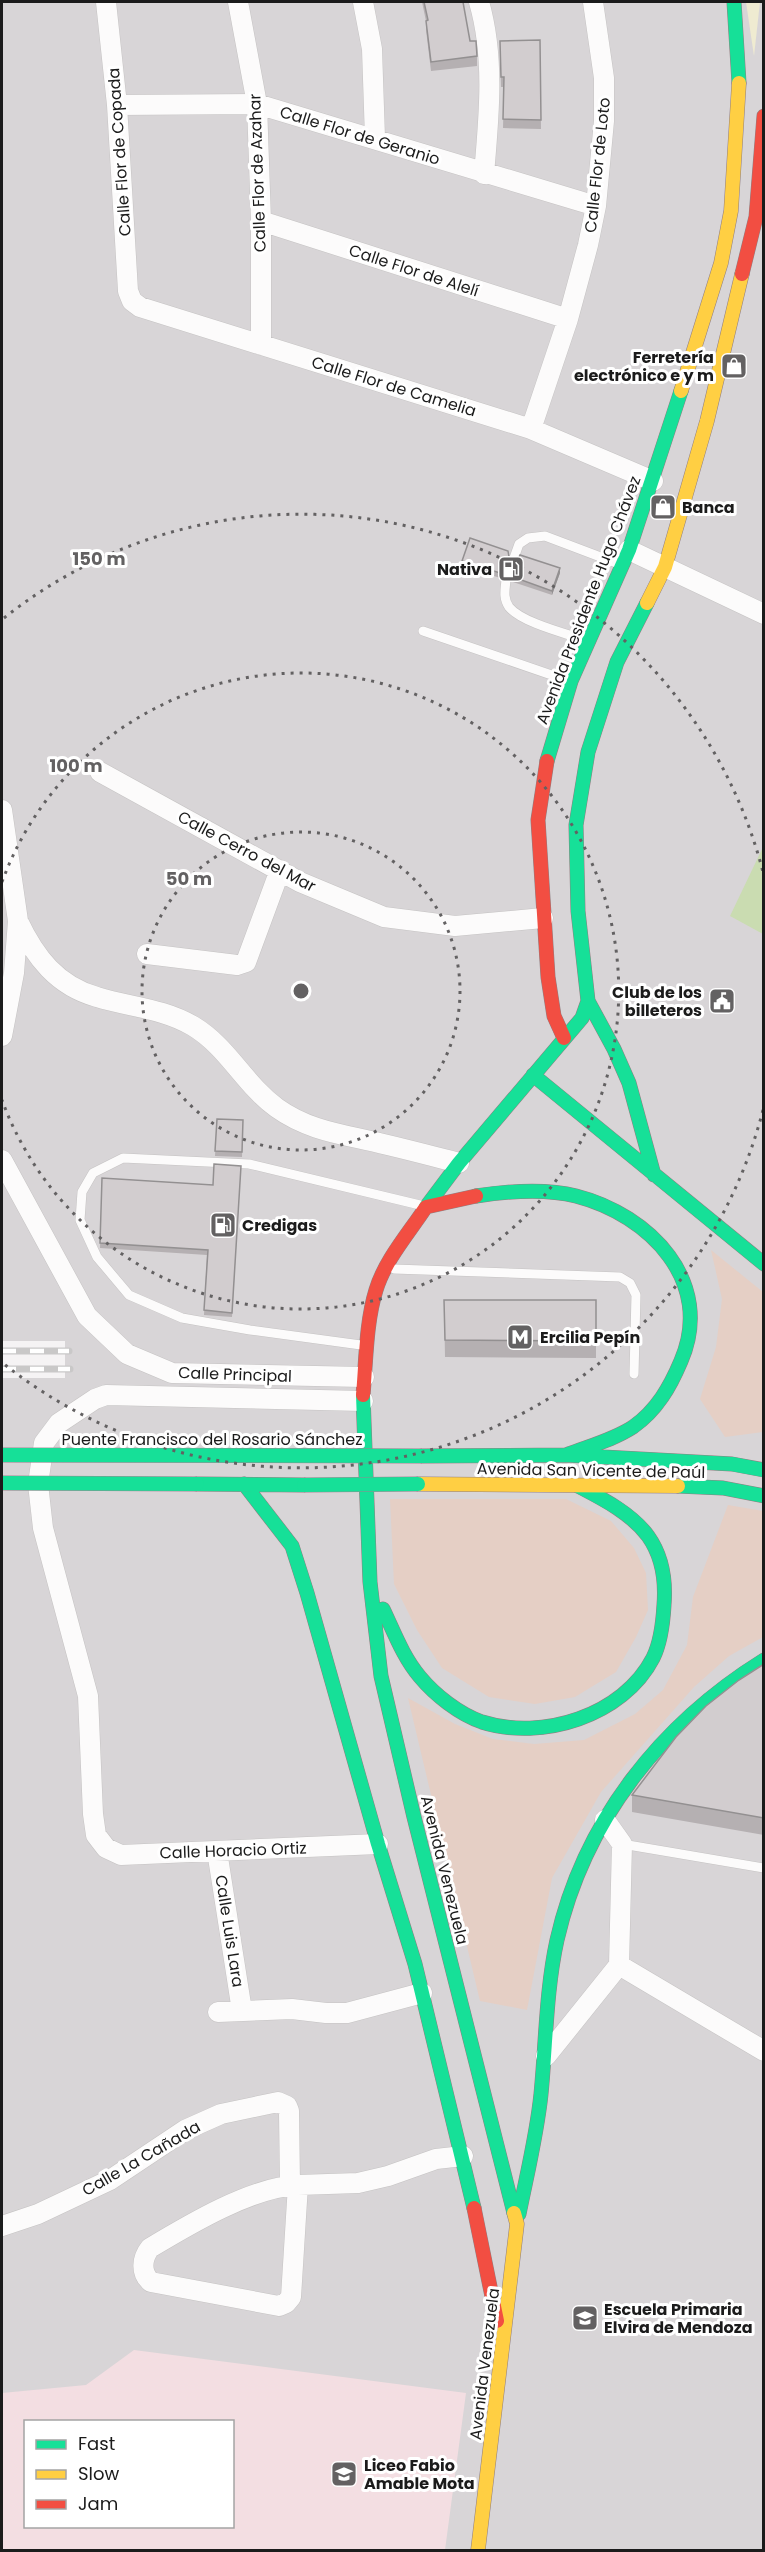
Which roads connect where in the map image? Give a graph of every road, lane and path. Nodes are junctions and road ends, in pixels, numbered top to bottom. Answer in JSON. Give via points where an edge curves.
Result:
{"nodes":[{"id":1,"x":106,"y":2,"type":"edge"},
{"id":2,"x":238,"y":2,"type":"edge"},
{"id":3,"x":363,"y":2,"type":"edge"},
{"id":4,"x":479,"y":2,"type":"edge"},
{"id":5,"x":593,"y":2,"type":"edge"},
{"id":6,"x":734,"y":2,"type":"edge"},
{"id":7,"x":257,"y":104,"type":"junction"},
{"id":8,"x":117,"y":105,"type":"junction"},
{"id":9,"x":764,"y":116,"type":"edge"},
{"id":10,"x":375,"y":138,"type":"junction"},
{"id":11,"x":484,"y":174,"type":"junction"},
{"id":12,"x":596,"y":206,"type":"junction"},
{"id":13,"x":261,"y":221,"type":"junction"},
{"id":14,"x":132,"y":301,"type":"joint"},
{"id":15,"x":568,"y":319,"type":"junction"},
{"id":16,"x":261,"y":345,"type":"junction"},
{"id":17,"x":531,"y":429,"type":"junction"},
{"id":18,"x":653,"y":481,"type":"junction"},
{"id":19,"x":625,"y":557,"type":"junction"},
{"id":20,"x":514,"y":558,"type":"edge"},
{"id":21,"x":664,"y":567,"type":"junction"},
{"id":22,"x":506,"y":580,"type":"dead end"},
{"id":23,"x":764,"y":614,"type":"edge"},
{"id":24,"x":423,"y":631,"type":"dead end"},
{"id":25,"x":588,"y":642,"type":"junction"},
{"id":26,"x":572,"y":681,"type":"junction"},
{"id":27,"x":100,"y":772,"type":"dead end"},
{"id":28,"x":2,"y":810,"type":"edge"},
{"id":29,"x":280,"y":870,"type":"junction"},
{"id":30,"x":543,"y":918,"type":"junction"},
{"id":31,"x":18,"y":921,"type":"junction"},
{"id":32,"x":147,"y":954,"type":"dead end"},
{"id":33,"x":588,"y":1000,"type":"junction"},
{"id":34,"x":2,"y":1036,"type":"edge"},
{"id":35,"x":564,"y":1038,"type":"junction"},
{"id":36,"x":533,"y":1075,"type":"junction"},
{"id":37,"x":2,"y":1160,"type":"edge"},
{"id":38,"x":459,"y":1163,"type":"junction"},
{"id":39,"x":654,"y":1175,"type":"junction"},
{"id":40,"x":426,"y":1207,"type":"junction"},
{"id":41,"x":764,"y":1264,"type":"edge"},
{"id":42,"x":386,"y":1269,"type":"junction"},
{"id":43,"x":367,"y":1346,"type":"junction"},
{"id":44,"x":634,"y":1374,"type":"dead end"},
{"id":45,"x":364,"y":1377,"type":"junction"},
{"id":46,"x":363,"y":1401,"type":"junction"},
{"id":47,"x":2,"y":1455,"type":"edge"},
{"id":48,"x":566,"y":1455,"type":"junction"},
{"id":49,"x":422,"y":1456,"type":"joint"},
{"id":50,"x":764,"y":1458,"type":"edge"},
{"id":51,"x":732,"y":1464,"type":"junction"},
{"id":52,"x":507,"y":1470,"type":"junction"},
{"id":53,"x":764,"y":1470,"type":"edge"},
{"id":54,"x":2,"y":1483,"type":"edge"},
{"id":55,"x":244,"y":1484,"type":"junction"},
{"id":56,"x":578,"y":1486,"type":"junction"},
{"id":57,"x":764,"y":1496,"type":"edge"},
{"id":58,"x":370,"y":1582,"type":"junction"},
{"id":59,"x":764,"y":1660,"type":"edge"},
{"id":60,"x":605,"y":1820,"type":"junction"},
{"id":61,"x":378,"y":1844,"type":"junction"},
{"id":62,"x":622,"y":1844,"type":"junction"},
{"id":63,"x":217,"y":1851,"type":"junction"},
{"id":64,"x":764,"y":1868,"type":"edge"},
{"id":65,"x":619,"y":1965,"type":"junction"},
{"id":66,"x":422,"y":1993,"type":"junction"},
{"id":67,"x":242,"y":2011,"type":"junction"},
{"id":68,"x":218,"y":2012,"type":"dead end"},
{"id":69,"x":764,"y":2051,"type":"edge"},
{"id":70,"x":544,"y":2059,"type":"junction"},
{"id":71,"x":463,"y":2156,"type":"junction"},
{"id":72,"x":294,"y":2185,"type":"junction"},
{"id":73,"x":3,"y":2223,"type":"edge"},
{"id":74,"x":517,"y":2224,"type":"junction"},
{"id":75,"x":503,"y":2344,"type":"junction"},
{"id":76,"x":478,"y":2550,"type":"edge"}],
"edges":[{"from":1,"to":8,"type":"street","name":"Calle Flor de Copada"},
{"from":2,"to":7,"type":"street","name":"Calle Flor de Azahar"},
{"from":3,"to":10,"type":"street","via":[[372,49]]},
{"from":4,"to":11,"type":"street","via":[[487,47],[490,104]]},
{"from":5,"to":12,"type":"street","name":"Calle Flor de Loto","via":[[604,78]]},
{"from":6,"to":18,"type":"main road","name":"Avenida Presidente Hugo Chávez","via":[[741,95],[731,211],[721,263]]},
{"from":7,"to":8,"type":"street","name":"Calle Flor de Geranio"},
{"from":7,"to":10,"type":"street","name":"Calle Flor de Geranio"},
{"from":7,"to":13,"type":"street","name":"Calle Flor de Azahar"},
{"from":8,"to":14,"type":"street","name":"Calle Flor de Copada","via":[[128,291]]},
{"from":9,"to":21,"type":"main road","via":[[756,217],[707,421]]},
{"from":10,"to":11,"type":"street","name":"Calle Flor de Geranio"},
{"from":11,"to":12,"type":"street","name":"Calle Flor de Geranio"},
{"from":12,"to":15,"type":"street","name":"Calle Flor de Loto"},
{"from":13,"to":15,"type":"street","name":"Calle Flor de Alelí"},
{"from":13,"to":16,"type":"street","name":"Calle Flor de Azahar"},
{"from":14,"to":16,"type":"street","name":"Calle Flor de Camelia","via":[[140,307]]},
{"from":15,"to":17,"type":"street","name":"Calle Flor de Loto"},
{"from":16,"to":17,"type":"street","name":"Calle Flor de Camelia"},
{"from":17,"to":18,"type":"street","name":"Calle Flor de Camelia"},
{"from":18,"to":19,"type":"main road","name":"Avenida Presidente Hugo Chávez"},
{"from":19,"to":20,"type":"lane","via":[[545,536],[528,538],[519,544]]},
{"from":19,"to":21,"type":"street"},
{"from":19,"to":25,"type":"main road","name":"Avenida Presidente Hugo Chávez"},
{"from":21,"to":23,"type":"street"},
{"from":21,"to":33,"type":"main road","via":[[618,662],[588,752],[576,825],[578,911]]},
{"from":22,"to":25,"type":"lane","via":[[504,596],[510,608],[523,618]]},
{"from":24,"to":26,"type":"lane"},
{"from":25,"to":26,"type":"main road","name":"Avenida Presidente Hugo Chávez"},
{"from":26,"to":30,"type":"main road","name":"Avenida Presidente Hugo Chávez","via":[[552,740],[538,820]]},
{"from":27,"to":29,"type":"street","name":"Calle Cerro del Mar"},
{"from":28,"to":31,"type":"street"},
{"from":29,"to":30,"type":"street","name":"Calle Cerro del Mar","via":[[384,917],[455,926]]},
{"from":29,"to":32,"type":"street","via":[[246,962],[237,966]]},
{"from":30,"to":35,"type":"main road","name":"Avenida Presidente Hugo Chávez","via":[[554,1016]]},
{"from":31,"to":34,"type":"street","via":[[14,973]]},
{"from":31,"to":38,"type":"street","via":[[38,957],[64,982],[98,998],[151,1009],[192,1026],[228,1054],[268,1101],[296,1120],[326,1132]]},
{"from":33,"to":35,"type":"main road","via":[[582,1018]]},
{"from":33,"to":39,"type":"main road","via":[[629,1083]]},
{"from":35,"to":36,"type":"main road"},
{"from":36,"to":38,"type":"main road"},
{"from":36,"to":39,"type":"main road"},
{"from":37,"to":45,"type":"street","name":"Calle Principal","via":[[87,1316],[127,1354],[172,1373]]},
{"from":38,"to":40,"type":"main road"},
{"from":39,"to":41,"type":"main road"},
{"from":40,"to":42,"type":"main road","name":"Avenida Venezuela"},
{"from":40,"to":43,"type":"lane","via":[[249,1164],[123,1158],[93,1173],[82,1192],[80,1220],[97,1257],[129,1294],[182,1318]]},
{"from":40,"to":48,"type":"main road","via":[[500,1193],[575,1196],[608,1207],[638,1226],[662,1246],[679,1270],[689,1299],[692,1328],[674,1380],[656,1409],[631,1429]]},
{"from":42,"to":43,"type":"main road","name":"Avenida Venezuela","via":[[376,1290]]},
{"from":42,"to":44,"type":"lane","via":[[620,1277],[630,1283],[636,1295]]},
{"from":43,"to":45,"type":"main road","name":"Avenida Venezuela"},
{"from":45,"to":46,"type":"main road","name":"Avenida Venezuela"},
{"from":46,"to":58,"type":"main road","name":"Avenida Venezuela"},
{"from":46,"to":63,"type":"street","name":"Calle Horacio Ortiz","via":[[106,1395],[59,1423],[44,1443],[38,1484],[43,1528],[88,1696],[96,1835],[106,1848],[121,1855]]},
{"from":47,"to":49,"type":"main road","name":"Puente Francisco del Rosario Sánchez","bridge":true},
{"from":48,"to":51,"type":"main road","name":"Avenida San Vicente de Paúl"},
{"from":48,"to":52,"type":"main road","name":"Avenida San Vicente de Paúl"},
{"from":49,"to":52,"type":"main road","name":"Avenida San Vicente de Paúl"},
{"from":50,"to":51,"type":"main road"},
{"from":51,"to":53,"type":"main road","name":"Avenida San Vicente de Paúl"},
{"from":52,"to":55,"type":"main road","name":"Avenida San Vicente de Paúl","bridge":true,"via":[[418,1485]]},
{"from":52,"to":56,"type":"main road","name":"Avenida San Vicente de Paúl"},
{"from":54,"to":55,"type":"main road","bridge":true},
{"from":55,"to":61,"type":"main road","via":[[292,1546]]},
{"from":56,"to":57,"type":"main road","name":"Avenida San Vicente de Paúl","via":[[723,1488]]},
{"from":56,"to":58,"type":"main road","via":[[609,1502],[646,1533],[660,1555],[667,1581],[661,1636],[650,1664],[612,1704],[537,1727],[481,1722],[421,1679],[402,1653]]},
{"from":58,"to":74,"type":"main road","name":"Avenida Venezuela","via":[[384,1687]]},
{"from":59,"to":60,"type":"main road","via":[[699,1703],[658,1745]]},
{"from":60,"to":62,"type":"street"},
{"from":60,"to":70,"type":"main road","via":[[568,1898],[557,1940]]},
{"from":61,"to":63,"type":"street","name":"Calle Horacio Ortiz"},
{"from":61,"to":66,"type":"main road"},
{"from":62,"to":64,"type":"lane"},
{"from":62,"to":65,"type":"street"},
{"from":63,"to":67,"type":"street","name":"Calle Luis Lara"},
{"from":65,"to":69,"type":"street"},
{"from":65,"to":70,"type":"street"},
{"from":66,"to":67,"type":"street","name":"Calle Luis Lara","via":[[348,2013]]},
{"from":66,"to":71,"type":"main road"},
{"from":67,"to":68,"type":"street","name":"Calle Luis Lara"},
{"from":70,"to":74,"type":"main road","via":[[539,2113]]},
{"from":71,"to":72,"type":"street","via":[[436,2159],[358,2182]]},
{"from":71,"to":75,"type":"main road"},
{"from":72,"to":72,"type":"street","via":[[272,2189],[206,2215],[150,2248],[145,2254],[146,2278],[267,2304],[286,2303],[291,2297]]},
{"from":72,"to":73,"type":"street","name":"Calle La Cañada","via":[[289,2111],[278,2102],[221,2114],[185,2130],[110,2180],[38,2214]]},
{"from":74,"to":75,"type":"main road","name":"Avenida Venezuela"},
{"from":75,"to":76,"type":"main road","name":"Avenida Venezuela"}]}
